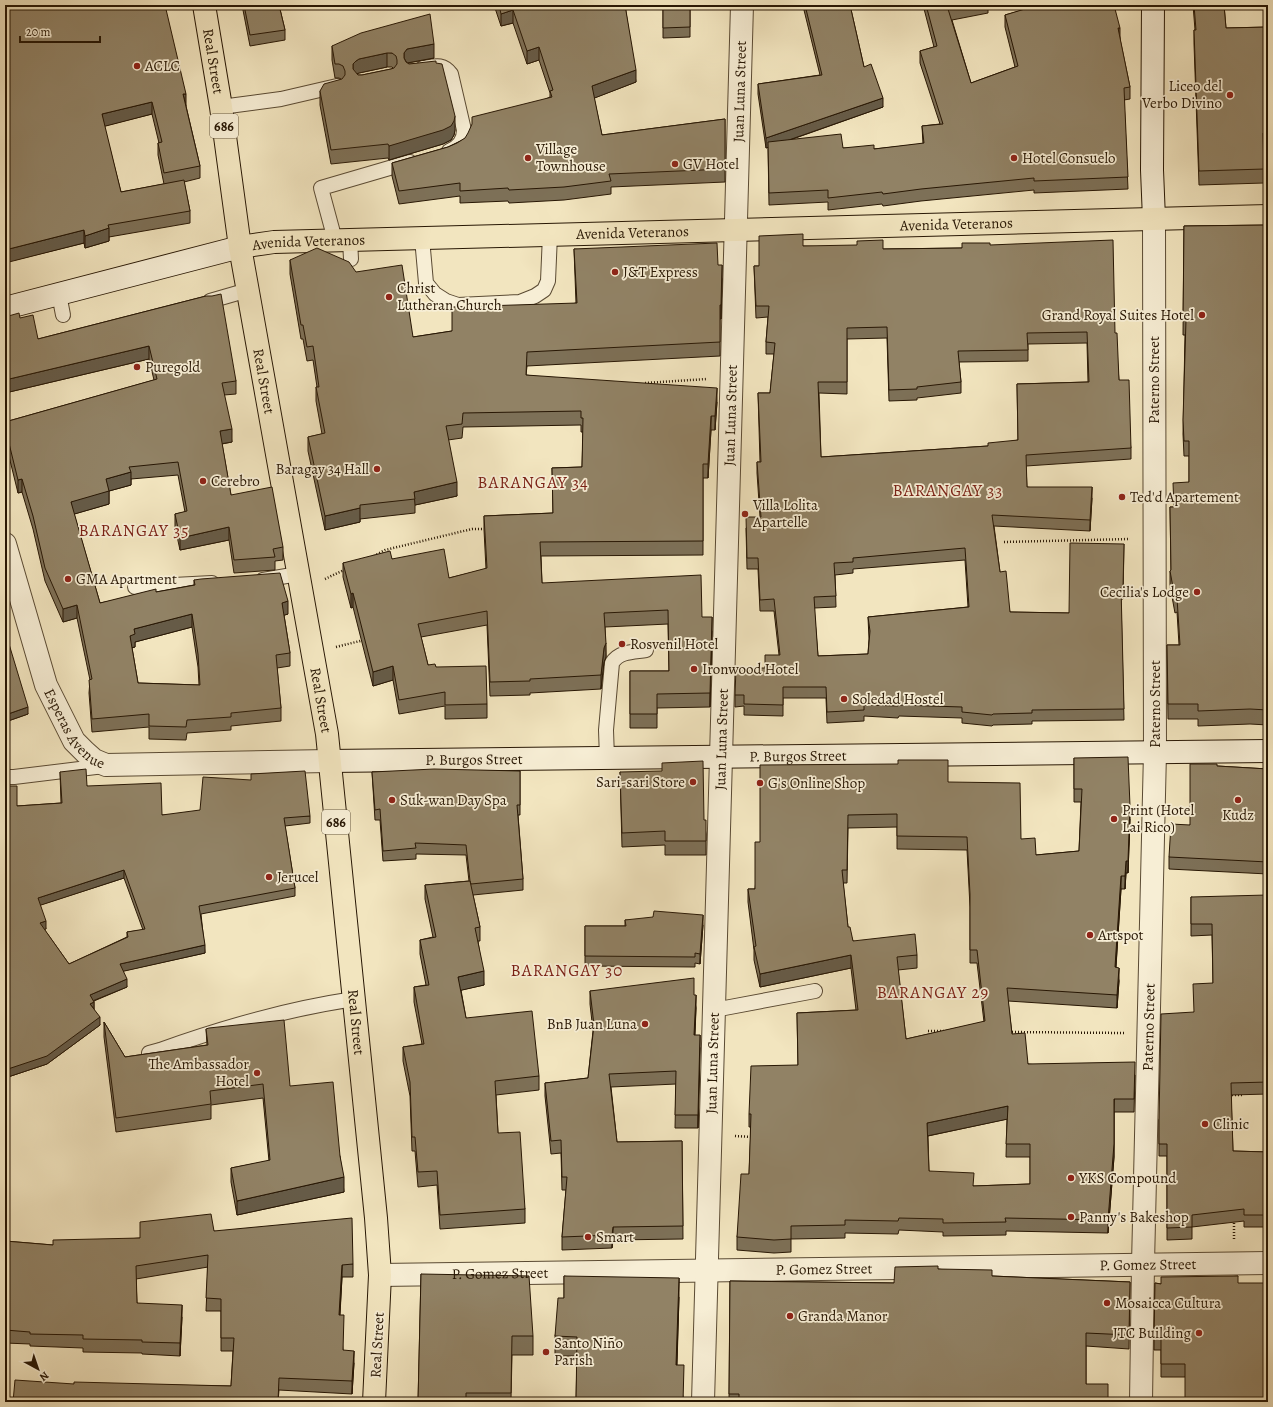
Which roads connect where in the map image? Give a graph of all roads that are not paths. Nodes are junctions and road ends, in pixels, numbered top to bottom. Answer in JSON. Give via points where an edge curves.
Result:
{"nodes":[{"id":1,"x":204,"y":5,"type":"edge"},
{"id":2,"x":742,"y":5,"type":"edge"},
{"id":3,"x":1153,"y":5,"type":"edge"},
{"id":4,"x":412,"y":70,"type":"edge"},
{"id":5,"x":337,"y":86,"type":"edge"},
{"id":6,"x":221,"y":107,"type":"junction"},
{"id":7,"x":438,"y":154,"type":"edge"},
{"id":8,"x":424,"y":158,"type":"edge"},
{"id":9,"x":1268,"y":216,"type":"edge"},
{"id":10,"x":1154,"y":219,"type":"junction"},
{"id":11,"x":736,"y":230,"type":"junction"},
{"id":12,"x":550,"y":235,"type":"junction"},
{"id":13,"x":422,"y":238,"type":"junction"},
{"id":14,"x":345,"y":246,"type":"junction"},
{"id":15,"x":240,"y":247,"type":"junction"},
{"id":16,"x":248,"y":290,"type":"junction"},
{"id":17,"x":59,"y":294,"type":"junction"},
{"id":18,"x":210,"y":301,"type":"edge"},
{"id":19,"x":5,"y":308,"type":"edge"},
{"id":20,"x":63,"y":315,"type":"dead end"},
{"id":21,"x":5,"y":544,"type":"edge"},
{"id":22,"x":248,"y":581,"type":"edge"},
{"id":23,"x":226,"y":582,"type":"edge"},
{"id":24,"x":300,"y":582,"type":"junction"},
{"id":25,"x":135,"y":588,"type":"dead end"},
{"id":26,"x":646,"y":650,"type":"dead end"},
{"id":27,"x":1268,"y":751,"type":"edge"},
{"id":28,"x":1155,"y":752,"type":"junction"},
{"id":29,"x":721,"y":757,"type":"junction"},
{"id":30,"x":607,"y":758,"type":"junction"},
{"id":31,"x":329,"y":761,"type":"junction"},
{"id":32,"x":106,"y":765,"type":"junction"},
{"id":33,"x":5,"y":777,"type":"edge"},
{"id":34,"x":815,"y":991,"type":"dead end"},
{"id":35,"x":354,"y":998,"type":"junction"},
{"id":36,"x":714,"y":1010,"type":"junction"},
{"id":37,"x":148,"y":1052,"type":"edge"},
{"id":38,"x":1268,"y":1263,"type":"edge"},
{"id":39,"x":1143,"y":1264,"type":"junction"},
{"id":40,"x":707,"y":1271,"type":"junction"},
{"id":41,"x":380,"y":1275,"type":"junction"},
{"id":42,"x":374,"y":1402,"type":"edge"},
{"id":43,"x":703,"y":1402,"type":"edge"},
{"id":44,"x":1141,"y":1402,"type":"edge"}],
"edges":[{"from":1,"to":6,"type":"main road","name":"Real Street","number":"686"},
{"from":2,"to":11,"type":"street","name":"Juan Luna Street"},
{"from":3,"to":10,"type":"street","name":"Paterno Street"},
{"from":4,"to":7,"type":"lane","via":[[442,65],[451,74],[464,135],[455,148]]},
{"from":5,"to":6,"type":"lane","via":[[281,99]]},
{"from":6,"to":15,"type":"main road","name":"Real Street","number":"686"},
{"from":8,"to":14,"type":"lane","via":[[321,188]]},
{"from":9,"to":10,"type":"main road","name":"Avenida Veteranos"},
{"from":10,"to":11,"type":"main road","name":"Avenida Veteranos"},
{"from":10,"to":28,"type":"street","name":"Paterno Street"},
{"from":11,"to":12,"type":"main road","name":"Avenida Veteranos"},
{"from":11,"to":29,"type":"street","name":"Juan Luna Street"},
{"from":12,"to":13,"type":"main road","name":"Avenida Veteranos"},
{"from":12,"to":13,"type":"lane","via":[[548,281],[544,290],[520,302],[458,305],[435,294],[426,283]]},
{"from":13,"to":14,"type":"main road","name":"Avenida Veteranos"},
{"from":14,"to":15,"type":"main road","name":"Avenida Veteranos","via":[[274,242]]},
{"from":15,"to":16,"type":"main road","name":"Real Street","number":"686"},
{"from":15,"to":17,"type":"street","name":"Avenida Veteranos"},
{"from":16,"to":18,"type":"lane"},
{"from":16,"to":24,"type":"main road","name":"Real Street","number":"686"},
{"from":17,"to":19,"type":"street","name":"Avenida Veteranos"},
{"from":17,"to":20,"type":"lane"},
{"from":21,"to":32,"type":"street","name":"Esperas Avenue","via":[[46,685],[74,741],[94,760]]},
{"from":22,"to":24,"type":"lane","via":[[271,579]]},
{"from":23,"to":25,"type":"lane"},
{"from":24,"to":31,"type":"main road","name":"Real Street","number":"686","via":[[327,734]]},
{"from":26,"to":30,"type":"lane","via":[[619,654],[612,663],[606,730]]},
{"from":27,"to":28,"type":"street","name":"P. Burgos Street"},
{"from":28,"to":29,"type":"street","name":"P. Burgos Street"},
{"from":28,"to":39,"type":"street","name":"Paterno Street"},
{"from":29,"to":30,"type":"street","name":"P. Burgos Street"},
{"from":29,"to":36,"type":"street","name":"Juan Luna Street"},
{"from":30,"to":31,"type":"street","name":"P. Burgos Street"},
{"from":31,"to":32,"type":"street","name":"Esperas Avenue"},
{"from":31,"to":35,"type":"main road","name":"Real Street","number":"686"},
{"from":32,"to":33,"type":"lane"},
{"from":34,"to":36,"type":"lane"},
{"from":35,"to":37,"type":"lane","via":[[235,1025]]},
{"from":35,"to":41,"type":"main road","name":"Real Street","number":"686"},
{"from":36,"to":40,"type":"street","name":"Juan Luna Street"},
{"from":38,"to":39,"type":"street","name":"P. Gomez Street"},
{"from":39,"to":40,"type":"street","name":"P. Gomez Street"},
{"from":39,"to":44,"type":"street","name":"Paterno Street"},
{"from":40,"to":41,"type":"street","name":"P. Gomez Street"},
{"from":40,"to":43,"type":"street","name":"Juan Luna Street"},
{"from":41,"to":42,"type":"main road","name":"Real Street","number":"686"}]}
